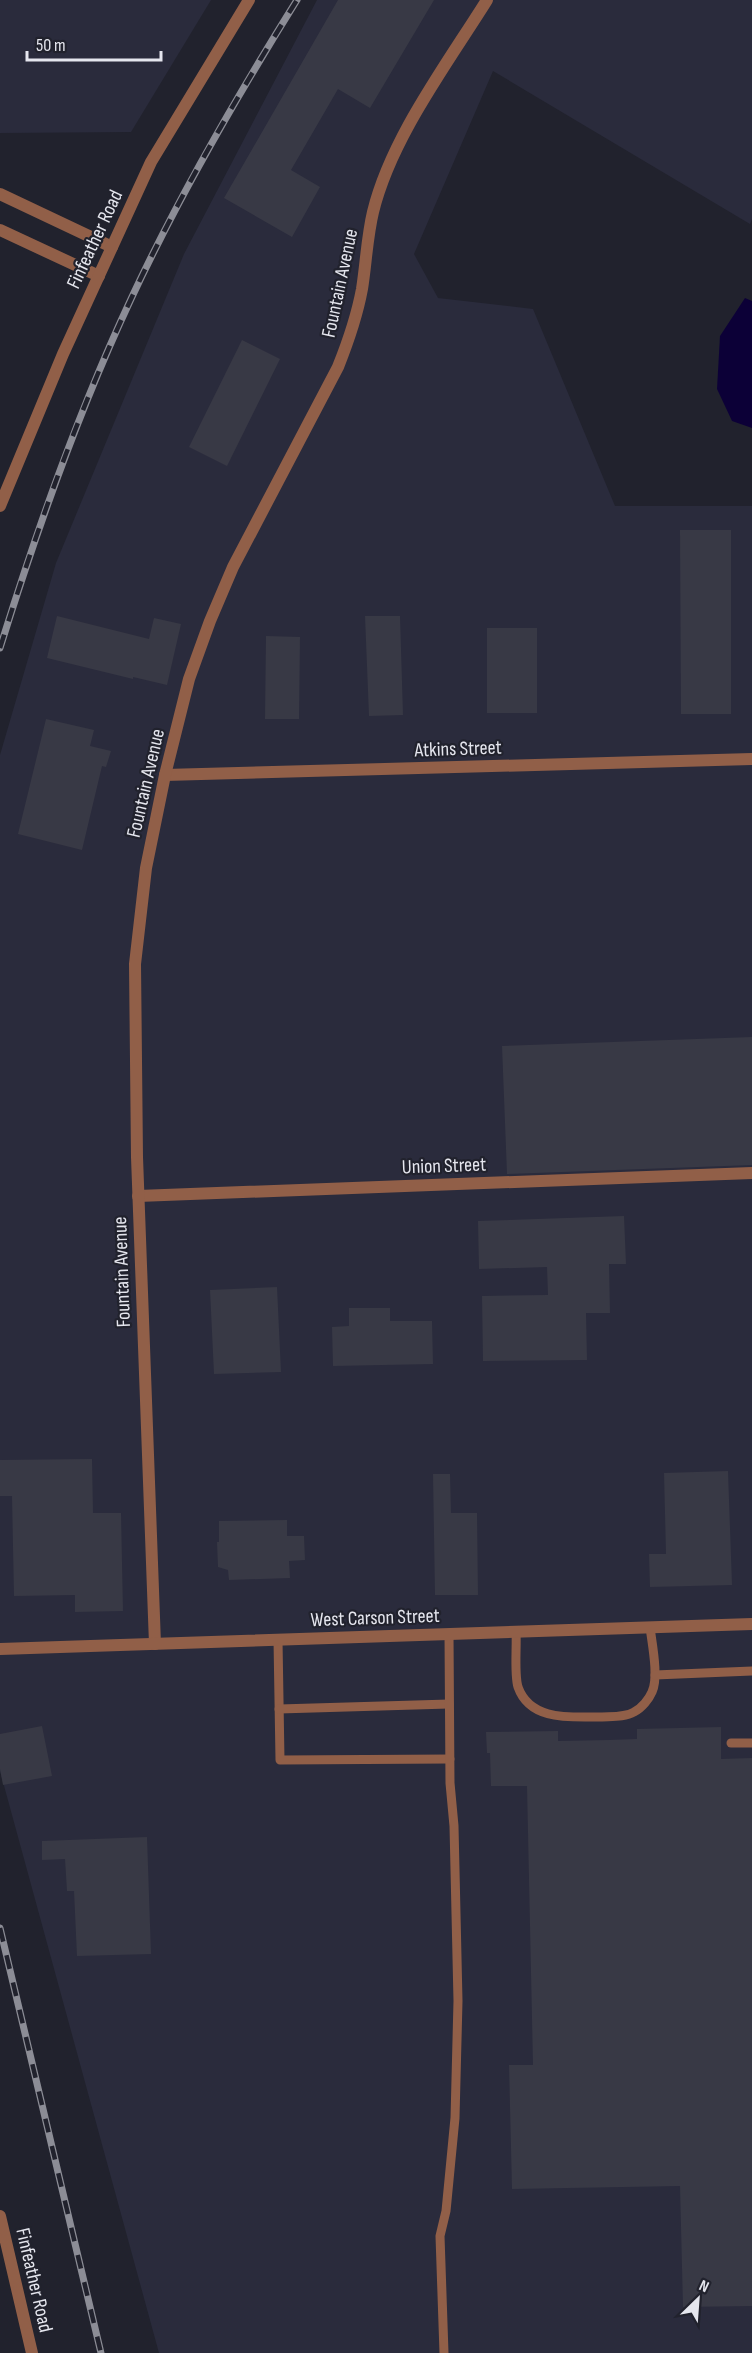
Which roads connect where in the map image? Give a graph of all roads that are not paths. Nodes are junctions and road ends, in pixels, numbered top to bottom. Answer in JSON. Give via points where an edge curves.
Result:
{"nodes":[{"id":1,"x":249,"y":0,"type":"edge"},
{"id":2,"x":487,"y":0,"type":"edge"},
{"id":3,"x":0,"y":194,"type":"edge"},
{"id":4,"x":0,"y":230,"type":"edge"},
{"id":5,"x":112,"y":247,"type":"junction"},
{"id":6,"x":99,"y":276,"type":"junction"},
{"id":7,"x":0,"y":506,"type":"edge"},
{"id":8,"x":752,"y":759,"type":"edge"},
{"id":9,"x":165,"y":776,"type":"junction"},
{"id":10,"x":752,"y":1173,"type":"edge"},
{"id":11,"x":138,"y":1196,"type":"junction"},
{"id":12,"x":752,"y":1624,"type":"edge"},
{"id":13,"x":651,"y":1628,"type":"junction"},
{"id":14,"x":516,"y":1632,"type":"junction"},
{"id":15,"x":449,"y":1634,"type":"junction"},
{"id":16,"x":278,"y":1640,"type":"junction"},
{"id":17,"x":155,"y":1644,"type":"junction"},
{"id":18,"x":0,"y":1649,"type":"edge"},
{"id":19,"x":752,"y":1671,"type":"edge"},
{"id":20,"x":655,"y":1675,"type":"junction"},
{"id":21,"x":449,"y":1704,"type":"junction"},
{"id":22,"x":279,"y":1709,"type":"junction"},
{"id":23,"x":730,"y":1743,"type":"dead end"},
{"id":24,"x":752,"y":1743,"type":"edge"},
{"id":25,"x":450,"y":1759,"type":"junction"},
{"id":26,"x":0,"y":2216,"type":"edge"},
{"id":27,"x":32,"y":2353,"type":"edge"},
{"id":28,"x":444,"y":2353,"type":"edge"}],
"edges":[{"from":1,"to":5,"type":"street","name":"Finfeather Road","via":[[151,162]]},
{"from":2,"to":9,"type":"street","name":"Fountain Avenue","via":[[402,136],[373,212],[351,333],[338,368],[238,557],[210,621],[189,679]]},
{"from":3,"to":5,"type":"street"},
{"from":4,"to":6,"type":"street"},
{"from":5,"to":6,"type":"street","name":"Finfeather Road"},
{"from":6,"to":7,"type":"street","name":"Finfeather Road"},
{"from":8,"to":9,"type":"street","name":"Atkins Street"},
{"from":9,"to":11,"type":"street","name":"Fountain Avenue","via":[[146,868],[135,964]]},
{"from":10,"to":11,"type":"street","name":"Union Street"},
{"from":11,"to":17,"type":"street","name":"Fountain Avenue"},
{"from":12,"to":13,"type":"street","name":"West Carson Street"},
{"from":13,"to":14,"type":"street","name":"West Carson Street"},
{"from":13,"to":20,"type":"lane"},
{"from":14,"to":15,"type":"street","name":"West Carson Street"},
{"from":14,"to":20,"type":"lane","via":[[518,1686],[526,1700],[555,1717],[624,1716],[634,1712],[654,1689]]},
{"from":15,"to":16,"type":"street","name":"West Carson Street"},
{"from":15,"to":21,"type":"lane"},
{"from":16,"to":17,"type":"street","name":"West Carson Street"},
{"from":16,"to":22,"type":"lane"},
{"from":17,"to":18,"type":"street","name":"West Carson Street"},
{"from":19,"to":20,"type":"lane"},
{"from":21,"to":22,"type":"lane"},
{"from":21,"to":25,"type":"lane"},
{"from":22,"to":25,"type":"lane","via":[[280,1760]]},
{"from":23,"to":24,"type":"lane"},
{"from":25,"to":28,"type":"lane","via":[[458,2001],[455,2118],[440,2236]]},
{"from":26,"to":27,"type":"street","name":"Finfeather Road"}]}
